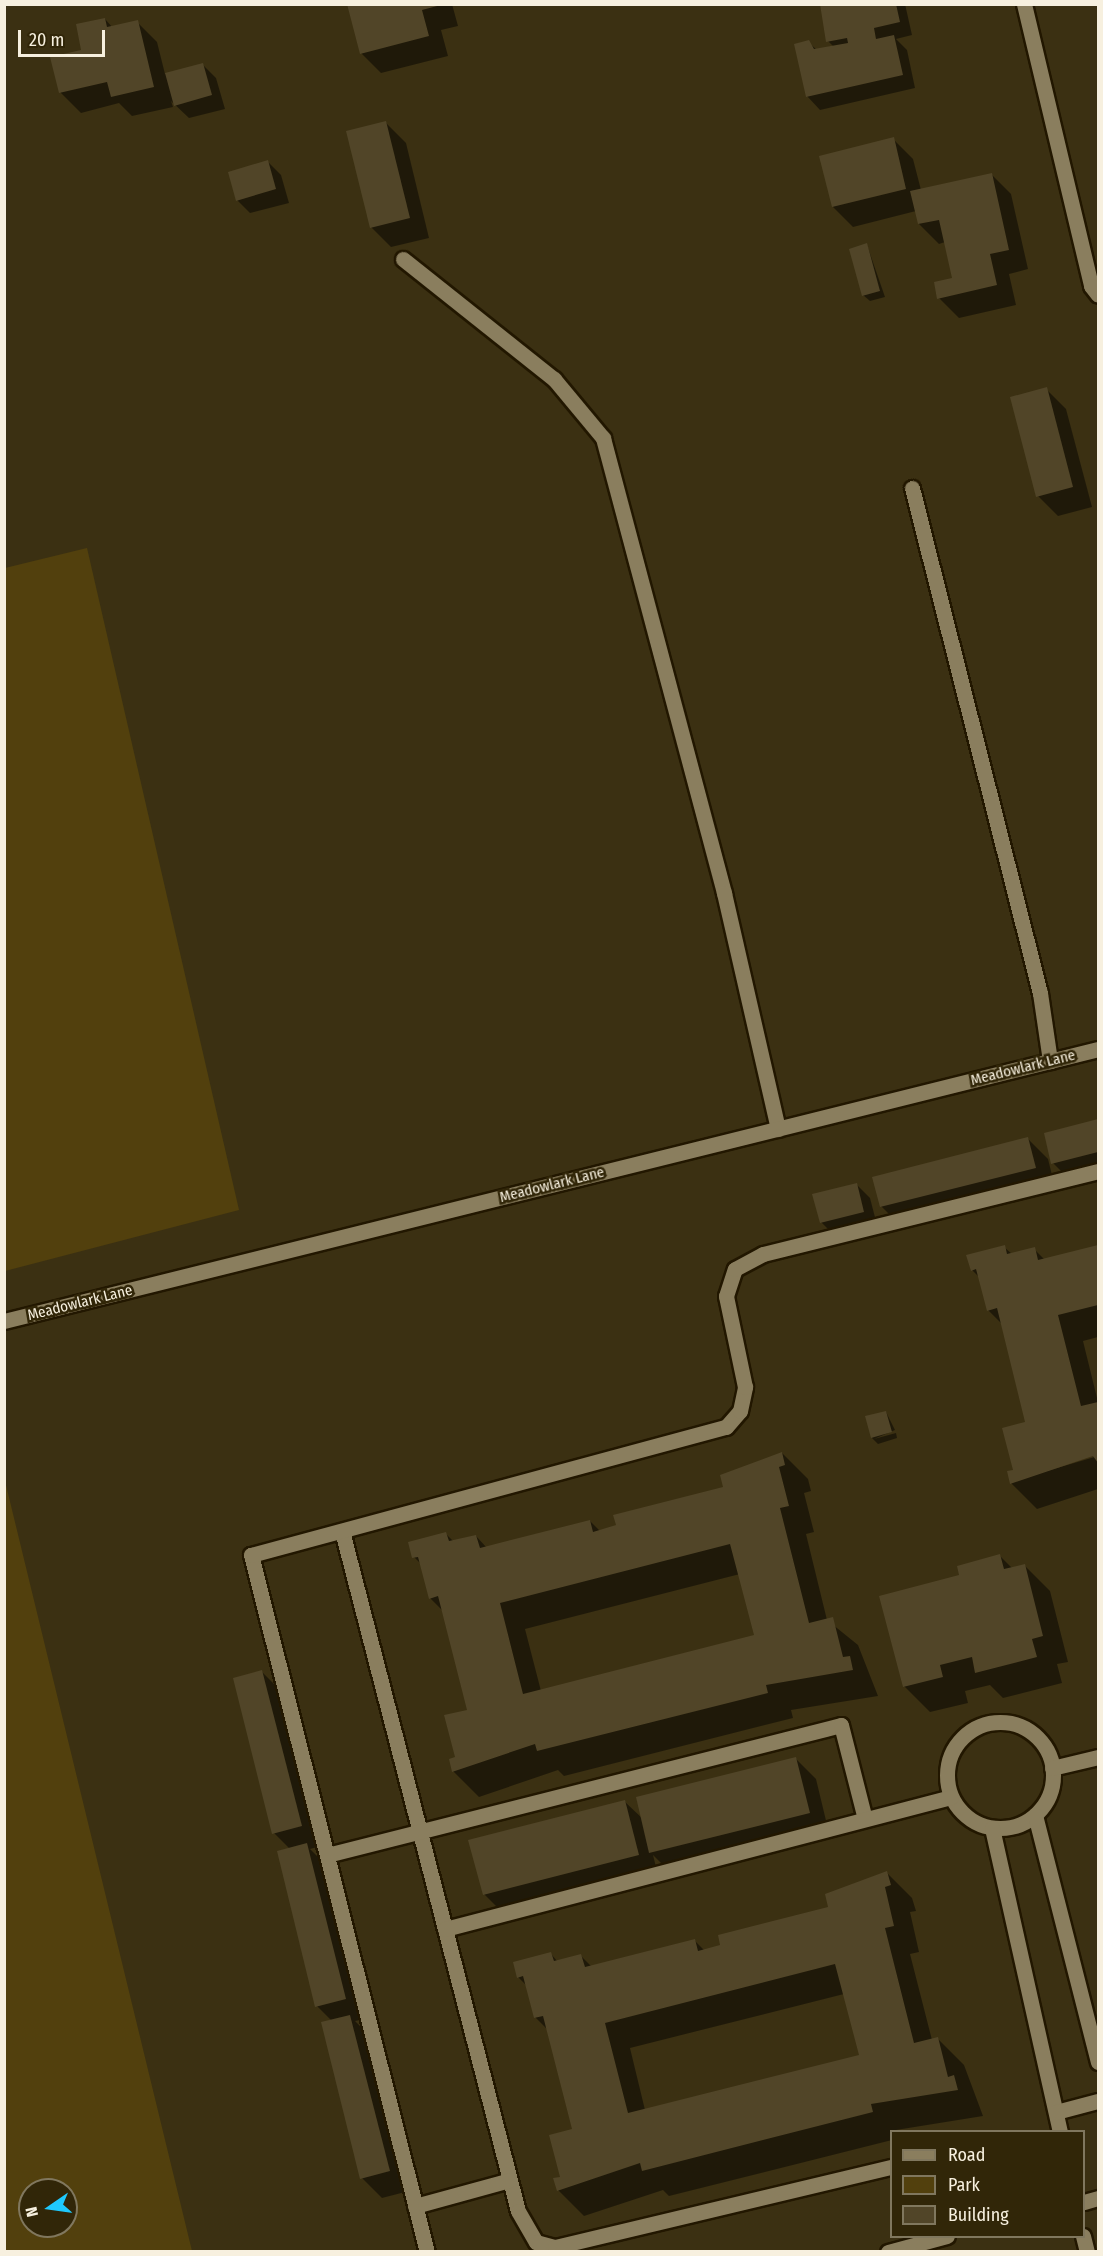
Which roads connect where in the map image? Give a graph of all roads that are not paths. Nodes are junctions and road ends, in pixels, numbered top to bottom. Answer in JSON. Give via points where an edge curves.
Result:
{"nodes":[{"id":1,"x":1024,"y":4,"type":"edge"},
{"id":2,"x":402,"y":259,"type":"dead end"},
{"id":3,"x":1098,"y":295,"type":"edge"},
{"id":4,"x":912,"y":488,"type":"dead end"},
{"id":5,"x":1098,"y":1049,"type":"edge"},
{"id":6,"x":1050,"y":1061,"type":"junction"},
{"id":7,"x":778,"y":1129,"type":"junction"},
{"id":8,"x":1098,"y":1171,"type":"edge"},
{"id":9,"x":4,"y":1321,"type":"edge"},
{"id":10,"x":342,"y":1531,"type":"junction"},
{"id":11,"x":1098,"y":1757,"type":"edge"},
{"id":12,"x":1052,"y":1768,"type":"junction"},
{"id":13,"x":951,"y":1797,"type":"junction"},
{"id":14,"x":1035,"y":1815,"type":"junction"},
{"id":15,"x":865,"y":1819,"type":"junction"},
{"id":16,"x":992,"y":1828,"type":"junction"},
{"id":17,"x":420,"y":1831,"type":"junction"},
{"id":18,"x":327,"y":1855,"type":"junction"},
{"id":19,"x":445,"y":1929,"type":"junction"},
{"id":20,"x":1098,"y":2062,"type":"edge"},
{"id":21,"x":1098,"y":2101,"type":"edge"},
{"id":22,"x":1056,"y":2112,"type":"junction"},
{"id":23,"x":1056,"y":2130,"type":"edge"},
{"id":24,"x":890,"y":2167,"type":"edge"},
{"id":25,"x":510,"y":2180,"type":"junction"},
{"id":26,"x":415,"y":2206,"type":"junction"},
{"id":27,"x":940,"y":2238,"type":"edge"},
{"id":28,"x":427,"y":2252,"type":"edge"},
{"id":29,"x":888,"y":2252,"type":"edge"}],
"edges":[{"from":1,"to":3,"type":"street","via":[[1091,286]]},
{"from":2,"to":7,"type":"street","via":[[554,379],[603,438],[724,893]]},
{"from":4,"to":6,"type":"street","via":[[1040,993]]},
{"from":5,"to":6,"type":"street","name":"Meadowlark Lane"},
{"from":6,"to":7,"type":"street","name":"Meadowlark Lane"},
{"from":7,"to":9,"type":"street","name":"Meadowlark Lane"},
{"from":8,"to":10,"type":"street","via":[[763,1254],[735,1269],[726,1296],[745,1387],[740,1411],[726,1427]]},
{"from":10,"to":17,"type":"street"},
{"from":10,"to":18,"type":"street","via":[[251,1555]]},
{"from":11,"to":12,"type":"street"},
{"from":12,"to":13,"type":"street","via":[[1041,1741],[1028,1730],[1012,1723],[979,1726],[954,1748],[947,1781]]},
{"from":12,"to":14,"type":"street","via":[[1052,1788]]},
{"from":13,"to":15,"type":"street"},
{"from":13,"to":16,"type":"street","via":[[975,1823]]},
{"from":14,"to":16,"type":"street","via":[[1007,1828]]},
{"from":14,"to":20,"type":"street"},
{"from":15,"to":17,"type":"street","via":[[842,1725]]},
{"from":15,"to":19,"type":"street"},
{"from":16,"to":22,"type":"street"},
{"from":17,"to":18,"type":"street"},
{"from":17,"to":19,"type":"street"},
{"from":18,"to":26,"type":"street"},
{"from":19,"to":25,"type":"street"},
{"from":21,"to":22,"type":"street"},
{"from":22,"to":23,"type":"street"},
{"from":24,"to":25,"type":"street","via":[[555,2247],[536,2242],[518,2211]]},
{"from":25,"to":26,"type":"street"},
{"from":26,"to":28,"type":"street"},
{"from":27,"to":29,"type":"street"}]}
